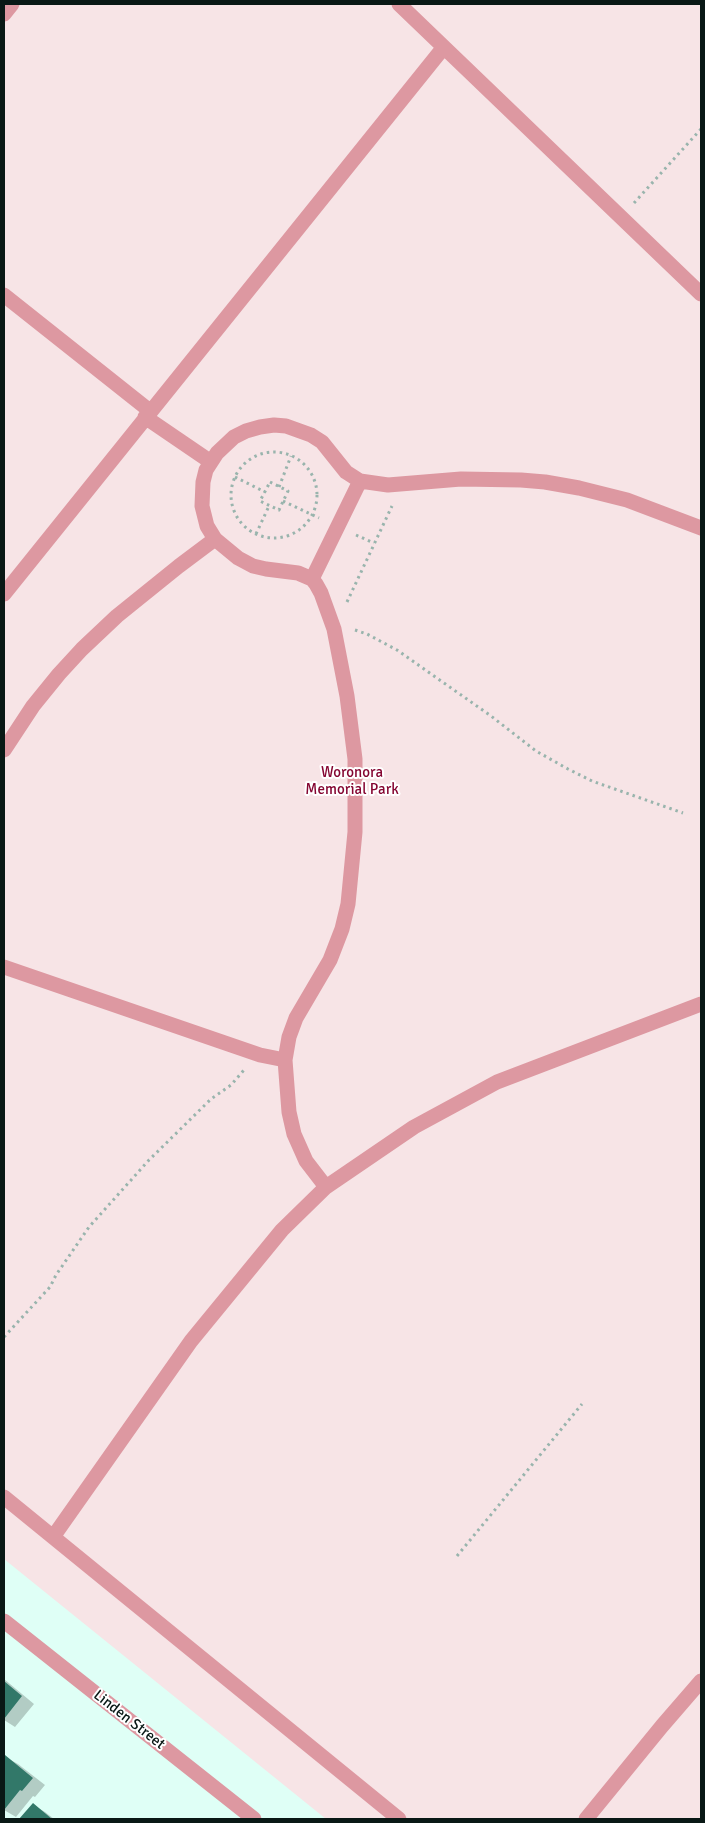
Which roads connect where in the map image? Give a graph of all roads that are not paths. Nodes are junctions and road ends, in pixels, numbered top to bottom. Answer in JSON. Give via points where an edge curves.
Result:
{"nodes":[{"id":1,"x":12,"y":4,"type":"edge"},
{"id":2,"x":399,"y":4,"type":"edge"},
{"id":3,"x":4,"y":14,"type":"edge"},
{"id":4,"x":444,"y":48,"type":"junction"},
{"id":5,"x":701,"y":294,"type":"edge"},
{"id":6,"x":4,"y":295,"type":"edge"},
{"id":7,"x":148,"y":414,"type":"junction"},
{"id":8,"x":211,"y":462,"type":"junction"},
{"id":9,"x":360,"y":481,"type":"junction"},
{"id":10,"x":701,"y":528,"type":"edge"},
{"id":11,"x":215,"y":539,"type":"junction"},
{"id":12,"x":312,"y":579,"type":"junction"},
{"id":13,"x":4,"y":594,"type":"edge"},
{"id":14,"x":4,"y":750,"type":"edge"},
{"id":15,"x":4,"y":967,"type":"edge"},
{"id":16,"x":701,"y":1004,"type":"edge"},
{"id":17,"x":285,"y":1060,"type":"junction"},
{"id":18,"x":326,"y":1187,"type":"junction"},
{"id":19,"x":4,"y":1497,"type":"edge"},
{"id":20,"x":52,"y":1537,"type":"junction"},
{"id":21,"x":4,"y":1621,"type":"edge"},
{"id":22,"x":701,"y":1681,"type":"edge"},
{"id":23,"x":254,"y":1819,"type":"edge"},
{"id":24,"x":399,"y":1819,"type":"edge"},
{"id":25,"x":586,"y":1819,"type":"edge"}],
"edges":[{"from":1,"to":3,"type":"street"},
{"from":2,"to":4,"type":"street"},
{"from":4,"to":5,"type":"street"},
{"from":4,"to":7,"type":"street"},
{"from":6,"to":7,"type":"street"},
{"from":7,"to":8,"type":"street"},
{"from":7,"to":13,"type":"street"},
{"from":8,"to":9,"type":"street","via":[[224,445],[246,431],[286,426],[322,442],[346,472]]},
{"from":8,"to":11,"type":"street","via":[[203,482],[202,506],[204,518]]},
{"from":9,"to":10,"type":"street","via":[[379,485],[461,479],[545,482],[611,496]]},
{"from":9,"to":12,"type":"street"},
{"from":11,"to":12,"type":"street","via":[[253,566],[288,570]]},
{"from":11,"to":14,"type":"street","via":[[117,616],[82,649],[33,706]]},
{"from":12,"to":17,"type":"street","via":[[321,593],[334,630],[348,696],[355,759],[355,832],[348,904],[342,929],[330,960],[296,1018]]},
{"from":15,"to":17,"type":"street"},
{"from":16,"to":18,"type":"street","via":[[496,1082],[414,1127]]},
{"from":17,"to":18,"type":"street","via":[[294,1134],[306,1161]]},
{"from":18,"to":20,"type":"street","via":[[282,1230],[190,1341]]},
{"from":19,"to":20,"type":"street"},
{"from":20,"to":24,"type":"street"},
{"from":21,"to":23,"type":"street","name":"Linden Street"},
{"from":22,"to":25,"type":"street"}]}
